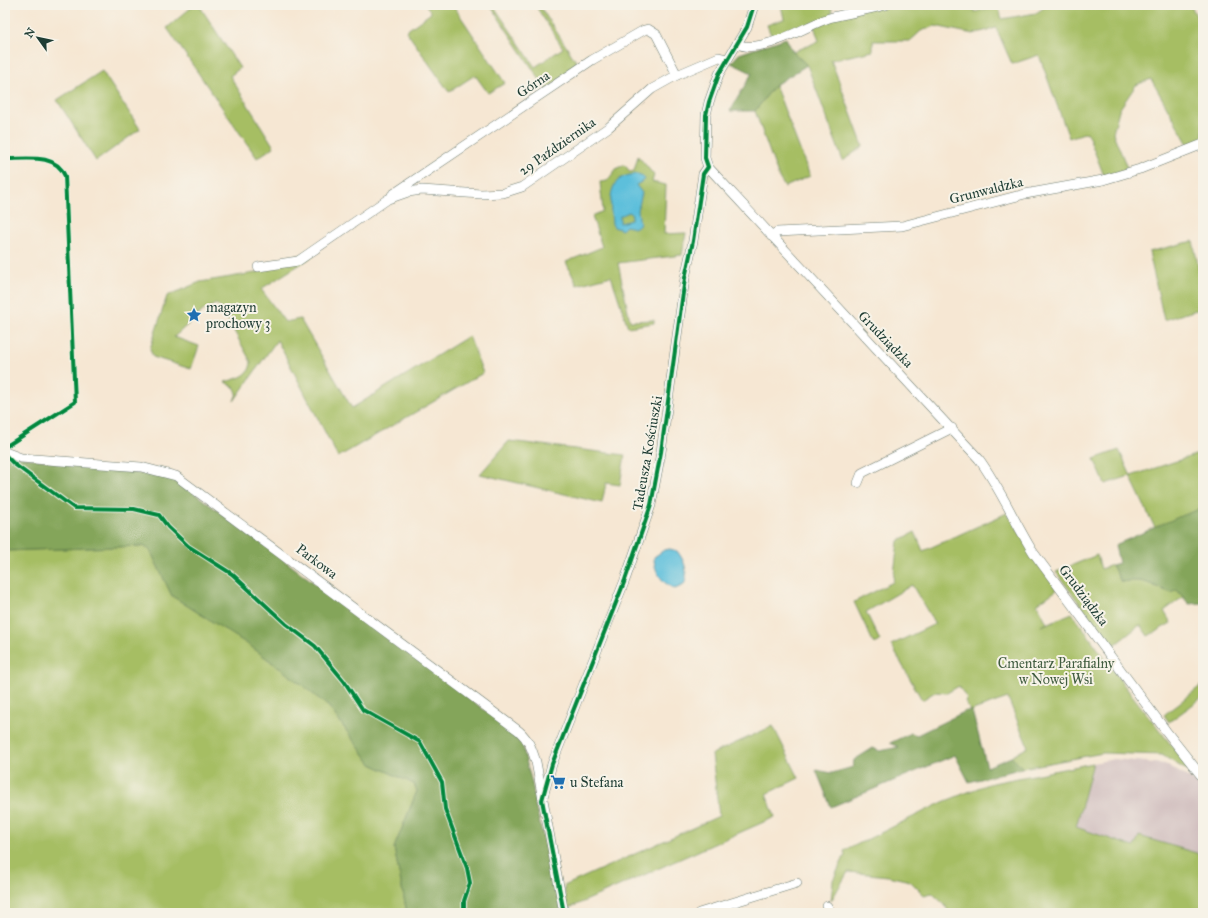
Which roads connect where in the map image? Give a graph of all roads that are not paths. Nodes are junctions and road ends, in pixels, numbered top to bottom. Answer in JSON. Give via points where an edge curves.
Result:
{"nodes":[{"id":1,"x":754,"y":5,"type":"edge"},
{"id":2,"x":886,"y":5,"type":"edge"},
{"id":3,"x":737,"y":44,"type":"junction"},
{"id":4,"x":727,"y":59,"type":"junction"},
{"id":5,"x":677,"y":75,"type":"junction"},
{"id":6,"x":1203,"y":144,"type":"edge"},
{"id":7,"x":708,"y":167,"type":"junction"},
{"id":8,"x":391,"y":198,"type":"junction"},
{"id":9,"x":770,"y":236,"type":"junction"},
{"id":10,"x":258,"y":267,"type":"dead end"},
{"id":11,"x":952,"y":428,"type":"junction"},
{"id":12,"x":5,"y":452,"type":"edge"},
{"id":13,"x":858,"y":483,"type":"dead end"},
{"id":14,"x":1203,"y":778,"type":"edge"},
{"id":15,"x":542,"y":800,"type":"junction"},
{"id":16,"x":797,"y":883,"type":"dead end"},
{"id":17,"x":564,"y":913,"type":"edge"},
{"id":18,"x":699,"y":913,"type":"edge"}],
"edges":[{"from":1,"to":3,"type":"street"},
{"from":2,"to":3,"type":"street","via":[[830,18],[769,44],[751,47]]},
{"from":3,"to":4,"type":"street"},
{"from":4,"to":5,"type":"street","name":"29 Października","via":[[719,57]]},
{"from":4,"to":7,"type":"street","via":[[712,90],[706,115],[705,158]]},
{"from":5,"to":8,"type":"street","name":"29 Października","via":[[652,89],[609,127],[522,188],[503,193],[481,194],[422,190]]},
{"from":5,"to":8,"type":"street","name":"Górna","via":[[656,34],[648,29],[644,30],[592,60],[397,191]]},
{"from":6,"to":9,"type":"street","name":"Grunwaldzka","via":[[1140,169],[1103,180],[1025,194],[902,226],[777,232]]},
{"from":7,"to":9,"type":"street","name":"Grudziądzka"},
{"from":7,"to":15,"type":"street","name":"Tadeusza Kościuszki","via":[[703,174],[685,278],[661,452],[651,505],[625,580],[552,764]]},
{"from":8,"to":10,"type":"street","name":"29 Października","via":[[298,260]]},
{"from":9,"to":11,"type":"street","name":"Grudziądzka"},
{"from":11,"to":13,"type":"street","via":[[862,473]]},
{"from":11,"to":14,"type":"street","name":"Grudziądzka","via":[[980,459],[1034,552]]},
{"from":12,"to":15,"type":"street","name":"Parkowa","via":[[22,458],[141,467],[176,476],[519,731],[532,748]]},
{"from":15,"to":17,"type":"street","name":"Parkowa"},
{"from":16,"to":18,"type":"street"}]}
